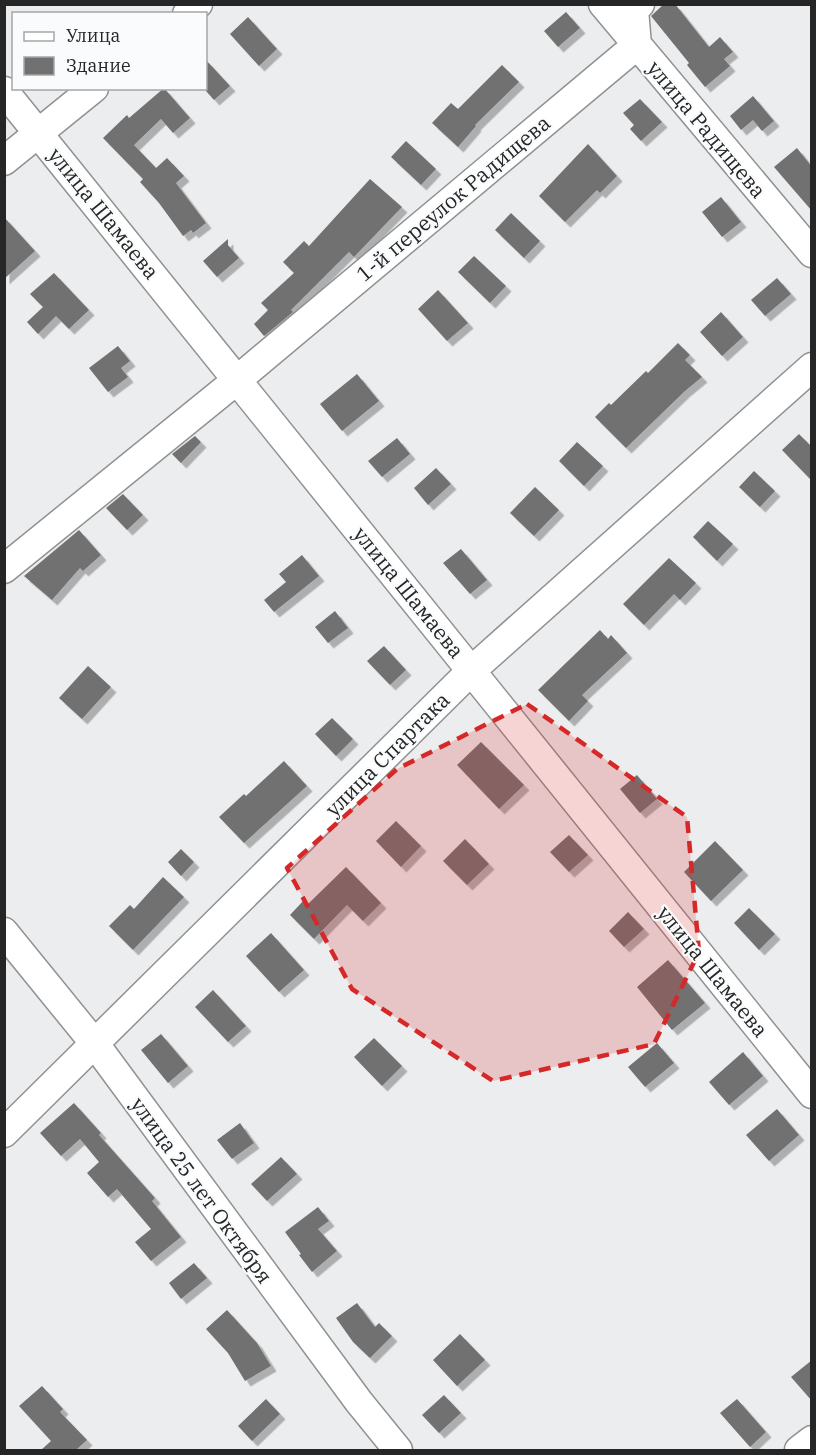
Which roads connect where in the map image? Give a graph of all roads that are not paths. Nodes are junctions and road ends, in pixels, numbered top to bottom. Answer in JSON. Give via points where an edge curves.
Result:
{"nodes":[{"id":1,"x":603,"y":4,"type":"edge"},
{"id":2,"x":640,"y":4,"type":"edge"},
{"id":3,"x":637,"y":45,"type":"junction"},
{"id":4,"x":91,"y":90,"type":"edge"},
{"id":5,"x":4,"y":91,"type":"edge"},
{"id":6,"x":39,"y":132,"type":"junction"},
{"id":7,"x":4,"y":161,"type":"edge"},
{"id":8,"x":812,"y":253,"type":"edge"},
{"id":9,"x":812,"y":367,"type":"edge"},
{"id":10,"x":237,"y":380,"type":"junction"},
{"id":11,"x":4,"y":569,"type":"edge"},
{"id":12,"x":472,"y":670,"type":"junction"},
{"id":13,"x":4,"y":932,"type":"edge"},
{"id":14,"x":95,"y":1044,"type":"junction"},
{"id":15,"x":812,"y":1094,"type":"edge"},
{"id":16,"x":4,"y":1133,"type":"edge"},
{"id":17,"x":812,"y":1440,"type":"edge"},
{"id":18,"x":398,"y":1450,"type":"edge"},
{"id":19,"x":799,"y":1450,"type":"edge"}],
"edges":[{"from":1,"to":3,"type":"street","name":"улица Радищева"},
{"from":2,"to":3,"type":"street","via":[[634,10]]},
{"from":3,"to":8,"type":"street","name":"улица Радищева"},
{"from":3,"to":10,"type":"street","name":"1-й переулок Радищева"},
{"from":4,"to":6,"type":"street"},
{"from":5,"to":6,"type":"street","name":"улица Шамаева"},
{"from":6,"to":7,"type":"street"},
{"from":6,"to":10,"type":"street","name":"улица Шамаева"},
{"from":9,"to":12,"type":"street","name":"улица Спартака"},
{"from":10,"to":11,"type":"street","name":"1-й переулок Радищева"},
{"from":10,"to":12,"type":"street","name":"улица Шамаева"},
{"from":12,"to":14,"type":"street","name":"улица Спартака"},
{"from":12,"to":15,"type":"street","name":"улица Шамаева"},
{"from":13,"to":14,"type":"street","name":"улица 25 лет Октября"},
{"from":14,"to":16,"type":"street","name":"улица Спартака"},
{"from":14,"to":18,"type":"street","name":"улица 25 лет Октября"},
{"from":17,"to":19,"type":"street"}]}
